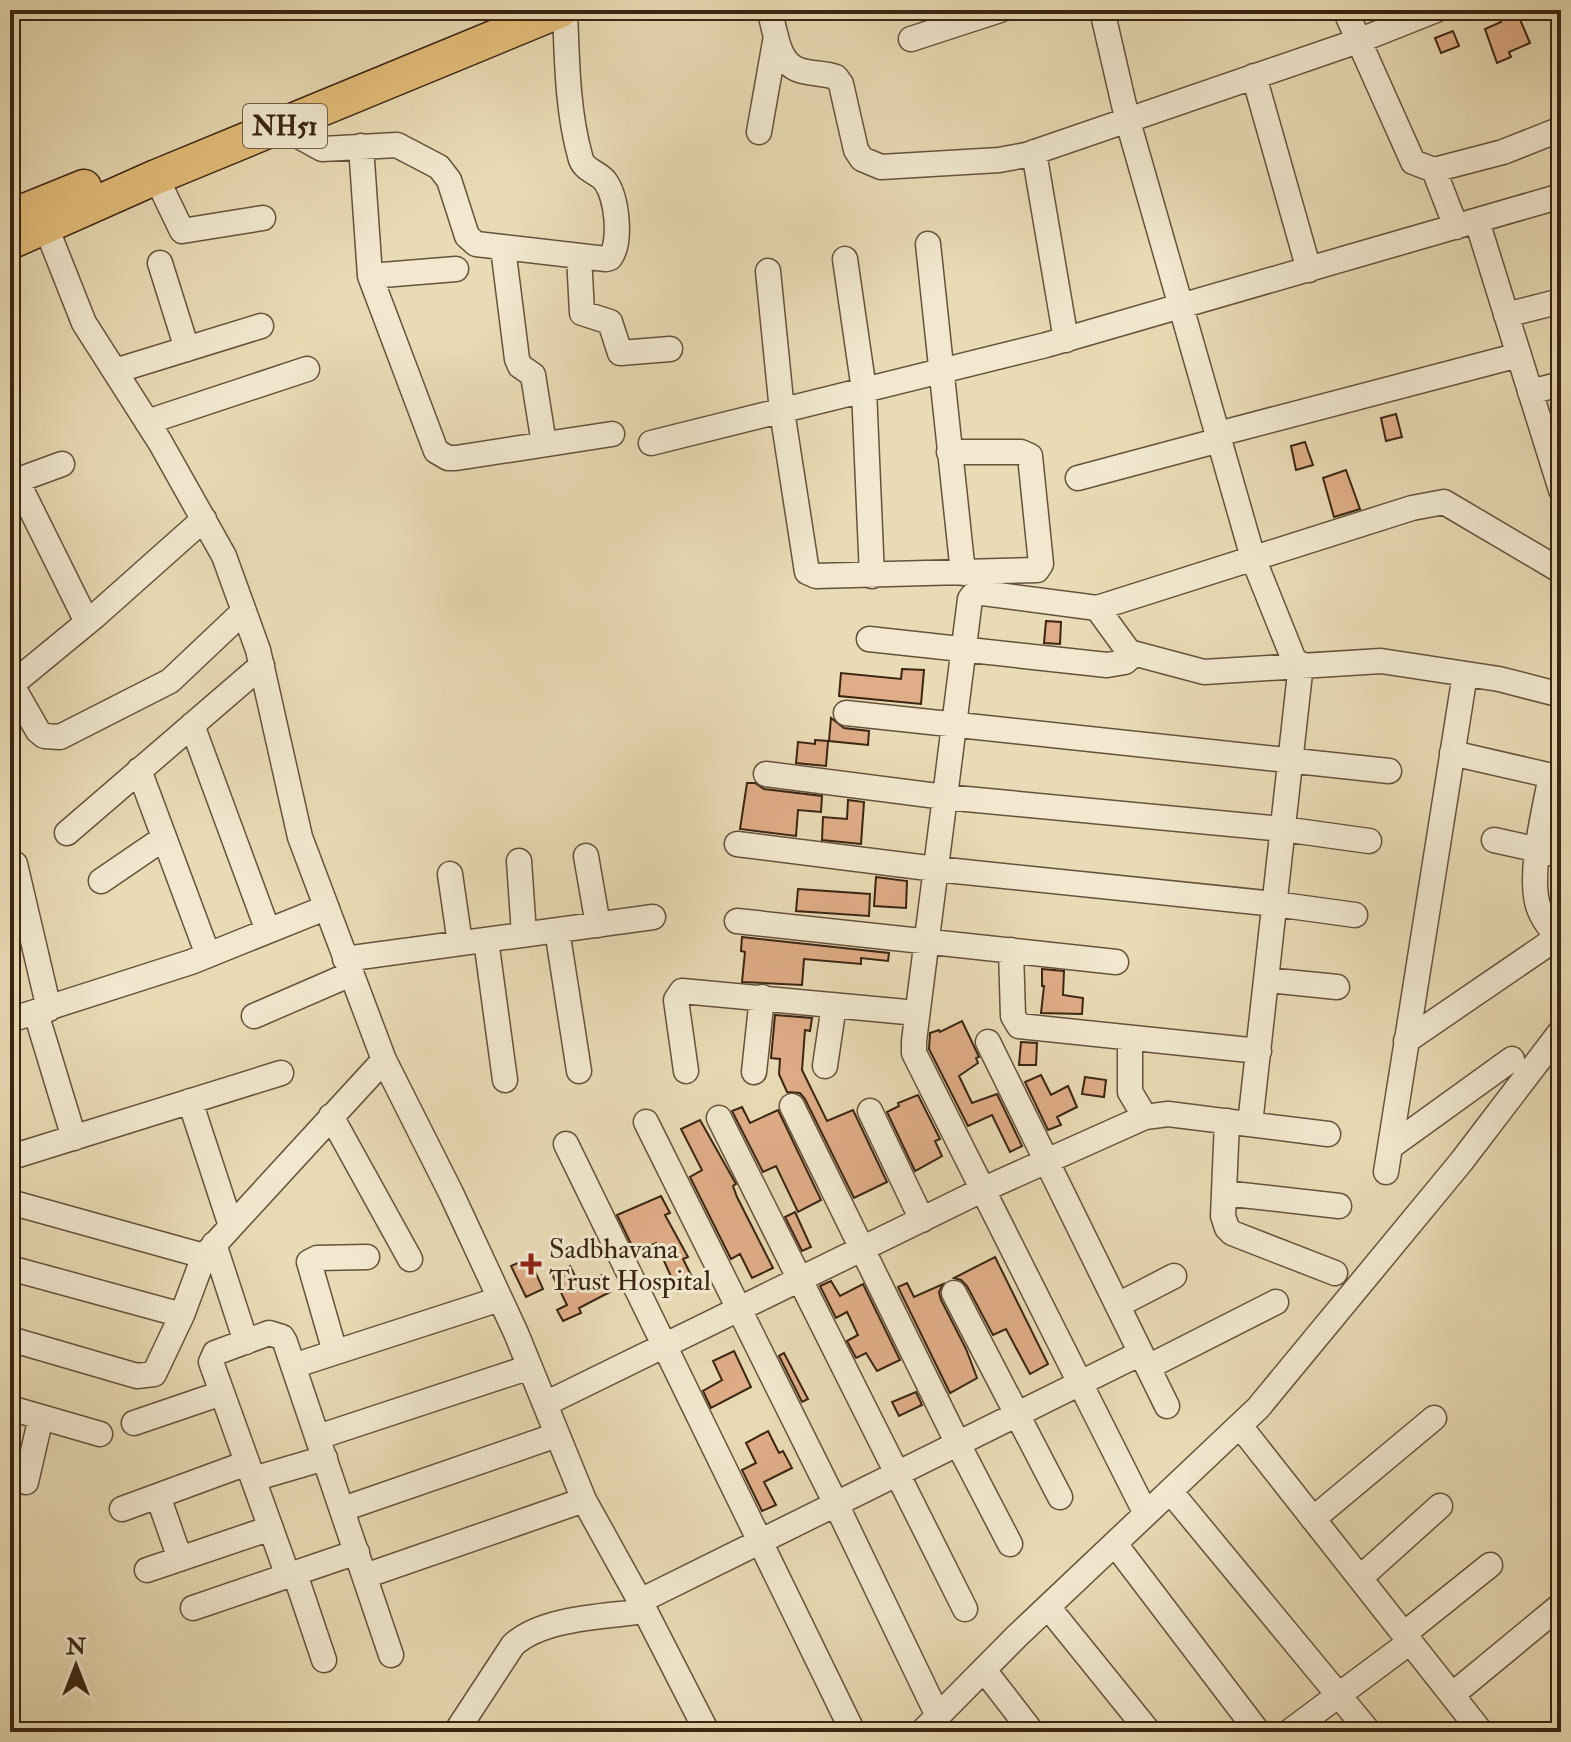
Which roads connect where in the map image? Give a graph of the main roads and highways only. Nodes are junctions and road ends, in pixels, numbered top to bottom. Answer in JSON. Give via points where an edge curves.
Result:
{"nodes":[{"id":1,"x":513,"y":10,"type":"edge"},
{"id":2,"x":563,"y":10,"type":"edge"},
{"id":3,"x":31,"y":217,"type":"edge"},
{"id":4,"x":10,"y":242,"type":"edge"}],
"edges":[{"from":1,"to":3,"type":"highway","number":"NH51"},
{"from":2,"to":3,"type":"highway","number":"NH51","via":[[156,177]]},
{"from":3,"to":4,"type":"highway","number":"NH51"}]}
